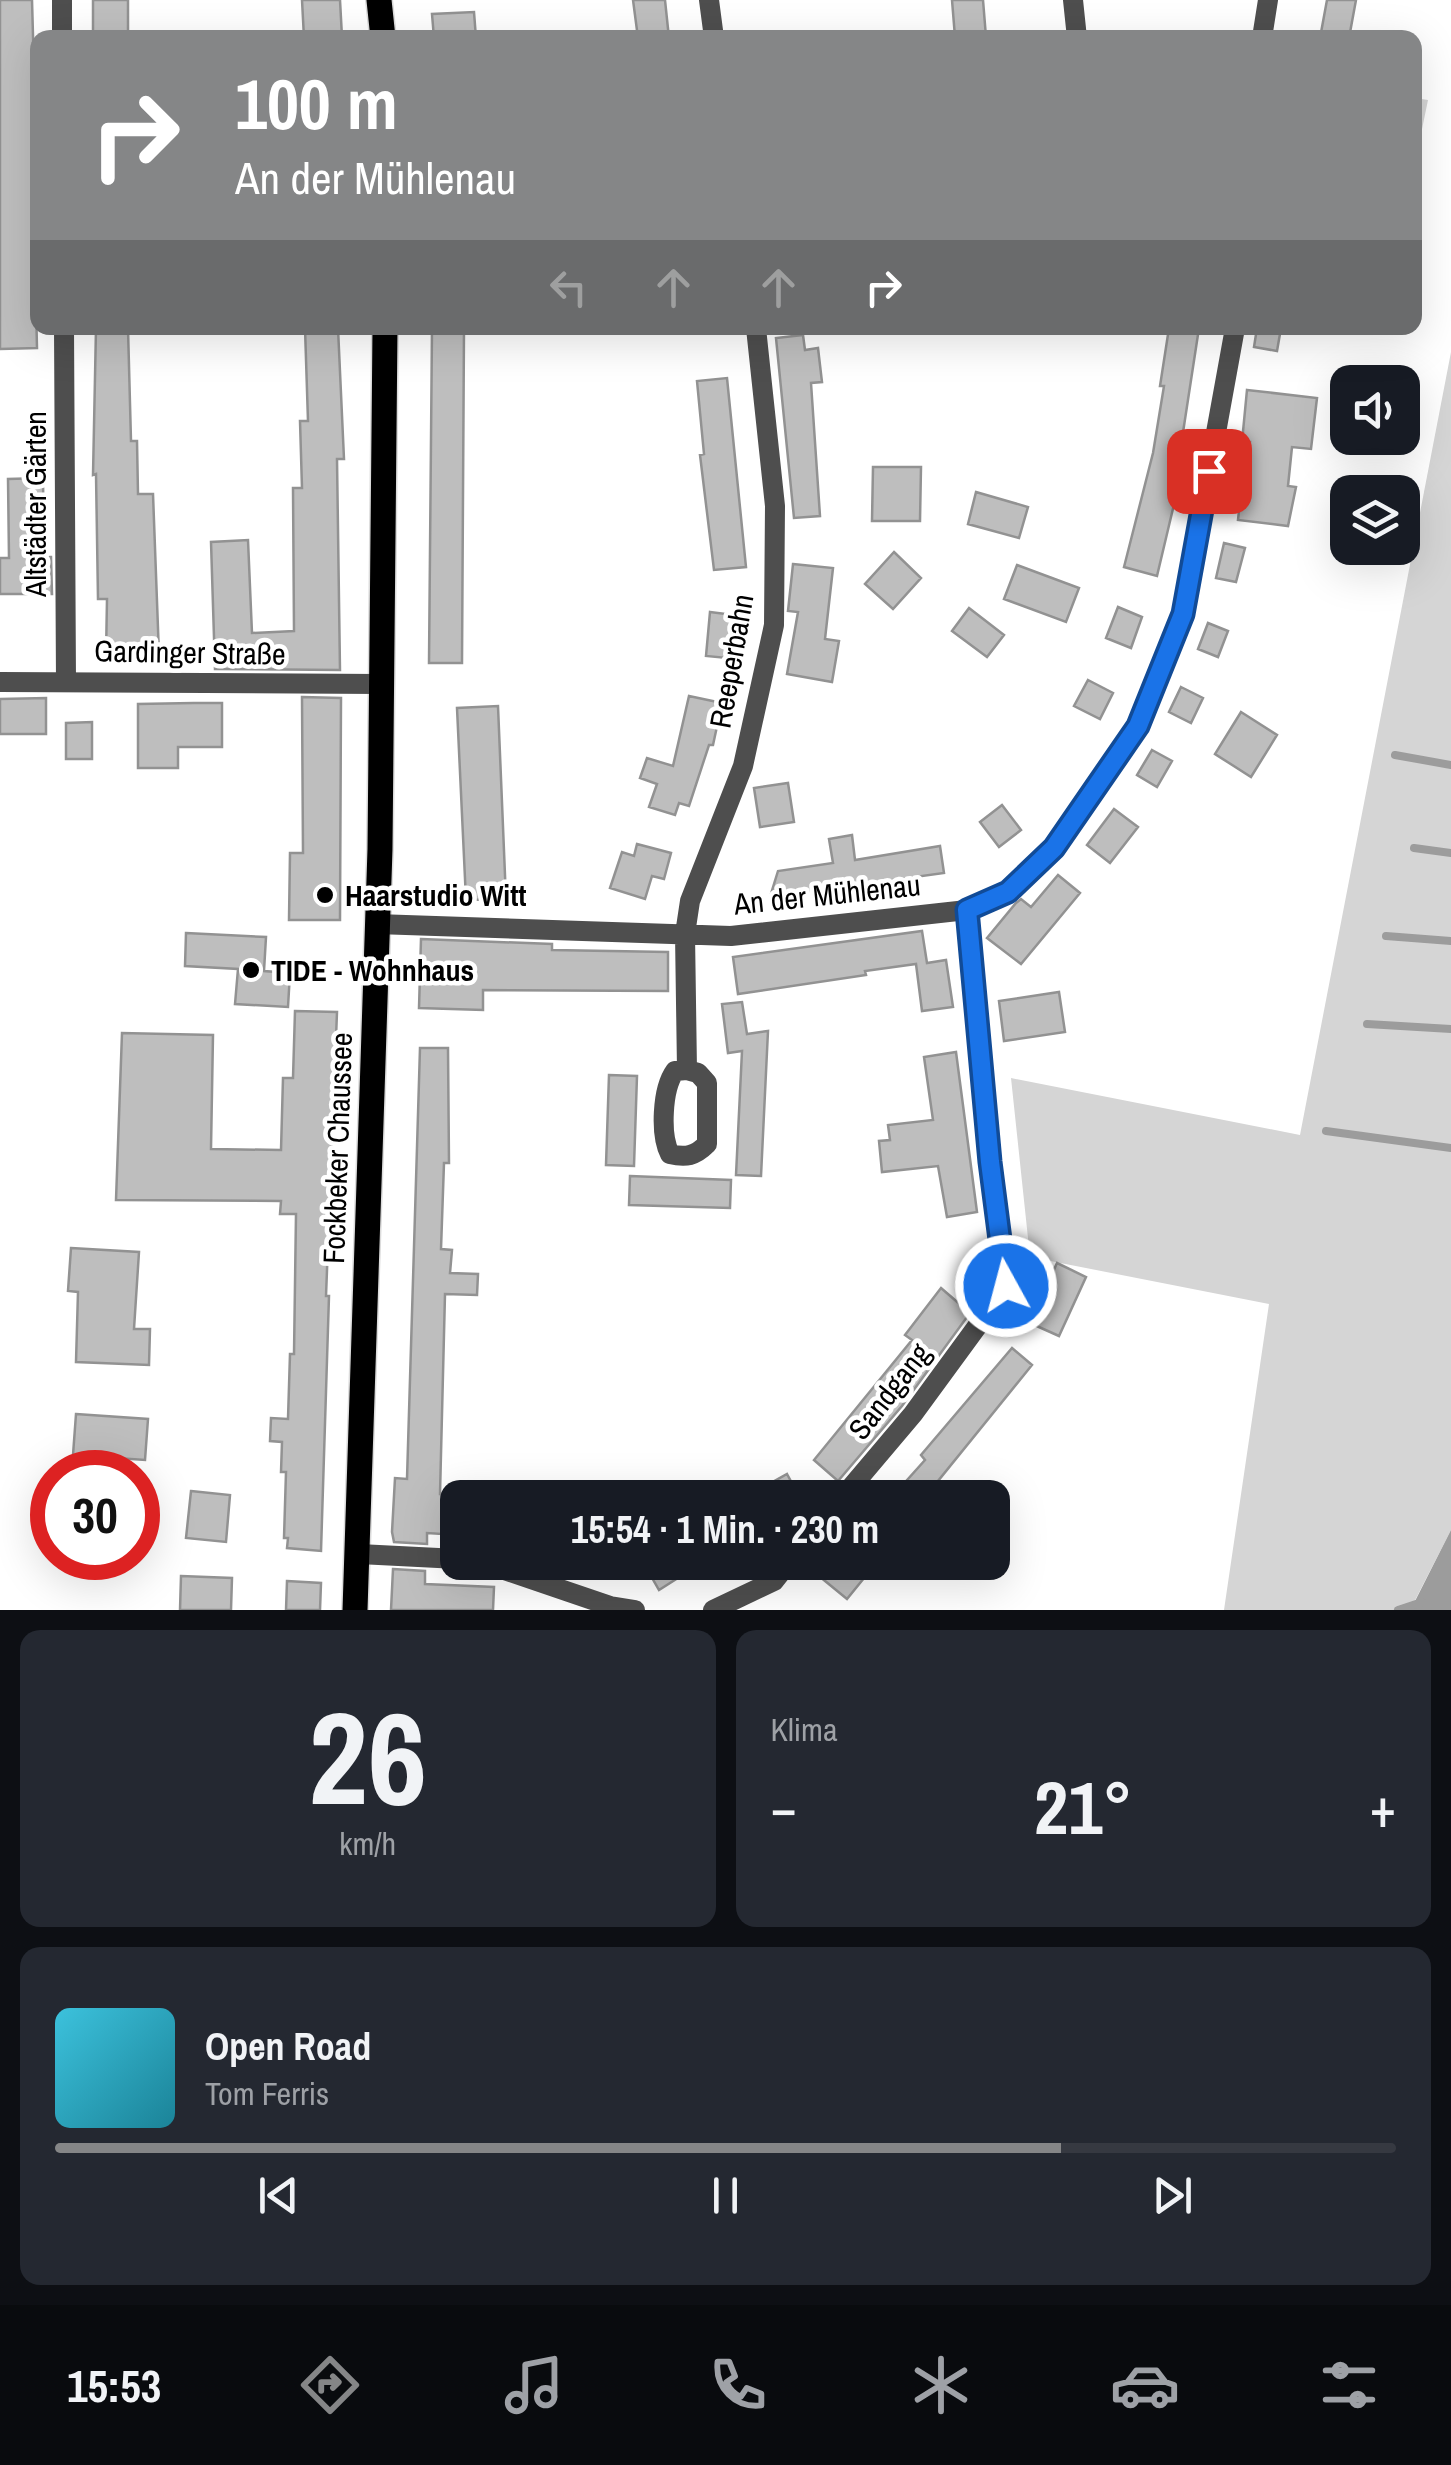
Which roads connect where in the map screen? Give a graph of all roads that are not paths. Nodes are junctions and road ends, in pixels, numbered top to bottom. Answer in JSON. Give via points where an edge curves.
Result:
{"nodes":[{"id":1,"x":62,"y":0,"type":"edge"},
{"id":2,"x":379,"y":0,"type":"edge"},
{"id":3,"x":709,"y":0,"type":"edge"},
{"id":4,"x":1073,"y":0,"type":"edge"},
{"id":5,"x":1268,"y":0,"type":"edge"},
{"id":6,"x":62,"y":30,"type":"edge"},
{"id":7,"x":381,"y":30,"type":"edge"},
{"id":8,"x":713,"y":30,"type":"edge"},
{"id":9,"x":1076,"y":30,"type":"edge"},
{"id":10,"x":1263,"y":30,"type":"edge"},
{"id":11,"x":64,"y":335,"type":"edge"},
{"id":12,"x":385,"y":335,"type":"edge"},
{"id":13,"x":757,"y":335,"type":"edge"},
{"id":14,"x":1234,"y":335,"type":"edge"},
{"id":15,"x":66,"y":680,"type":"junction"},
{"id":16,"x":0,"y":682,"type":"edge"},
{"id":17,"x":380,"y":684,"type":"junction"},
{"id":18,"x":967,"y":910,"type":"junction"},
{"id":19,"x":376,"y":924,"type":"junction"},
{"id":20,"x":685,"y":934,"type":"junction"},
{"id":21,"x":687,"y":1070,"type":"dead end"},
{"id":22,"x":857,"y":1480,"type":"edge"},
{"id":23,"x":359,"y":1554,"type":"junction"},
{"id":24,"x":440,"y":1559,"type":"edge"},
{"id":25,"x":531,"y":1580,"type":"edge"},
{"id":26,"x":775,"y":1580,"type":"edge"},
{"id":27,"x":610,"y":1608,"type":"edge"},
{"id":28,"x":355,"y":1610,"type":"edge"},
{"id":29,"x":635,"y":1610,"type":"edge"},
{"id":30,"x":713,"y":1610,"type":"edge"}],
"edges":[{"from":1,"to":6,"type":"street"},
{"from":2,"to":7,"type":"main road"},
{"from":3,"to":8,"type":"street"},
{"from":4,"to":9,"type":"street"},
{"from":5,"to":10,"type":"street"},
{"from":11,"to":15,"type":"street","name":"Altstädter Gärten"},
{"from":12,"to":17,"type":"main road","name":"Fockbeker Chaussee"},
{"from":13,"to":20,"type":"street","name":"Reeperbahn","via":[[775,506],[774,625],[743,766],[690,901]]},
{"from":14,"to":18,"type":"street","name":"An der Mühlenau","via":[[1183,614],[1138,726],[1054,848],[1008,892]]},
{"from":15,"to":16,"type":"street","name":"Gardinger Straße"},
{"from":15,"to":17,"type":"street","name":"Gardinger Straße"},
{"from":17,"to":19,"type":"main road","name":"Fockbeker Chaussee"},
{"from":18,"to":20,"type":"street","name":"An der Mühlenau","via":[[731,936]]},
{"from":18,"to":22,"type":"street","name":"Sandgang","via":[[1006,1286]]},
{"from":19,"to":20,"type":"street","name":"An der Mühlenau"},
{"from":19,"to":23,"type":"main road","name":"Fockbeker Chaussee"},
{"from":20,"to":21,"type":"street"},
{"from":23,"to":24,"type":"street"},
{"from":23,"to":28,"type":"main road","name":"Fockbeker Chaussee"},
{"from":25,"to":27,"type":"street"},
{"from":26,"to":30,"type":"street"},
{"from":27,"to":29,"type":"street"}]}
